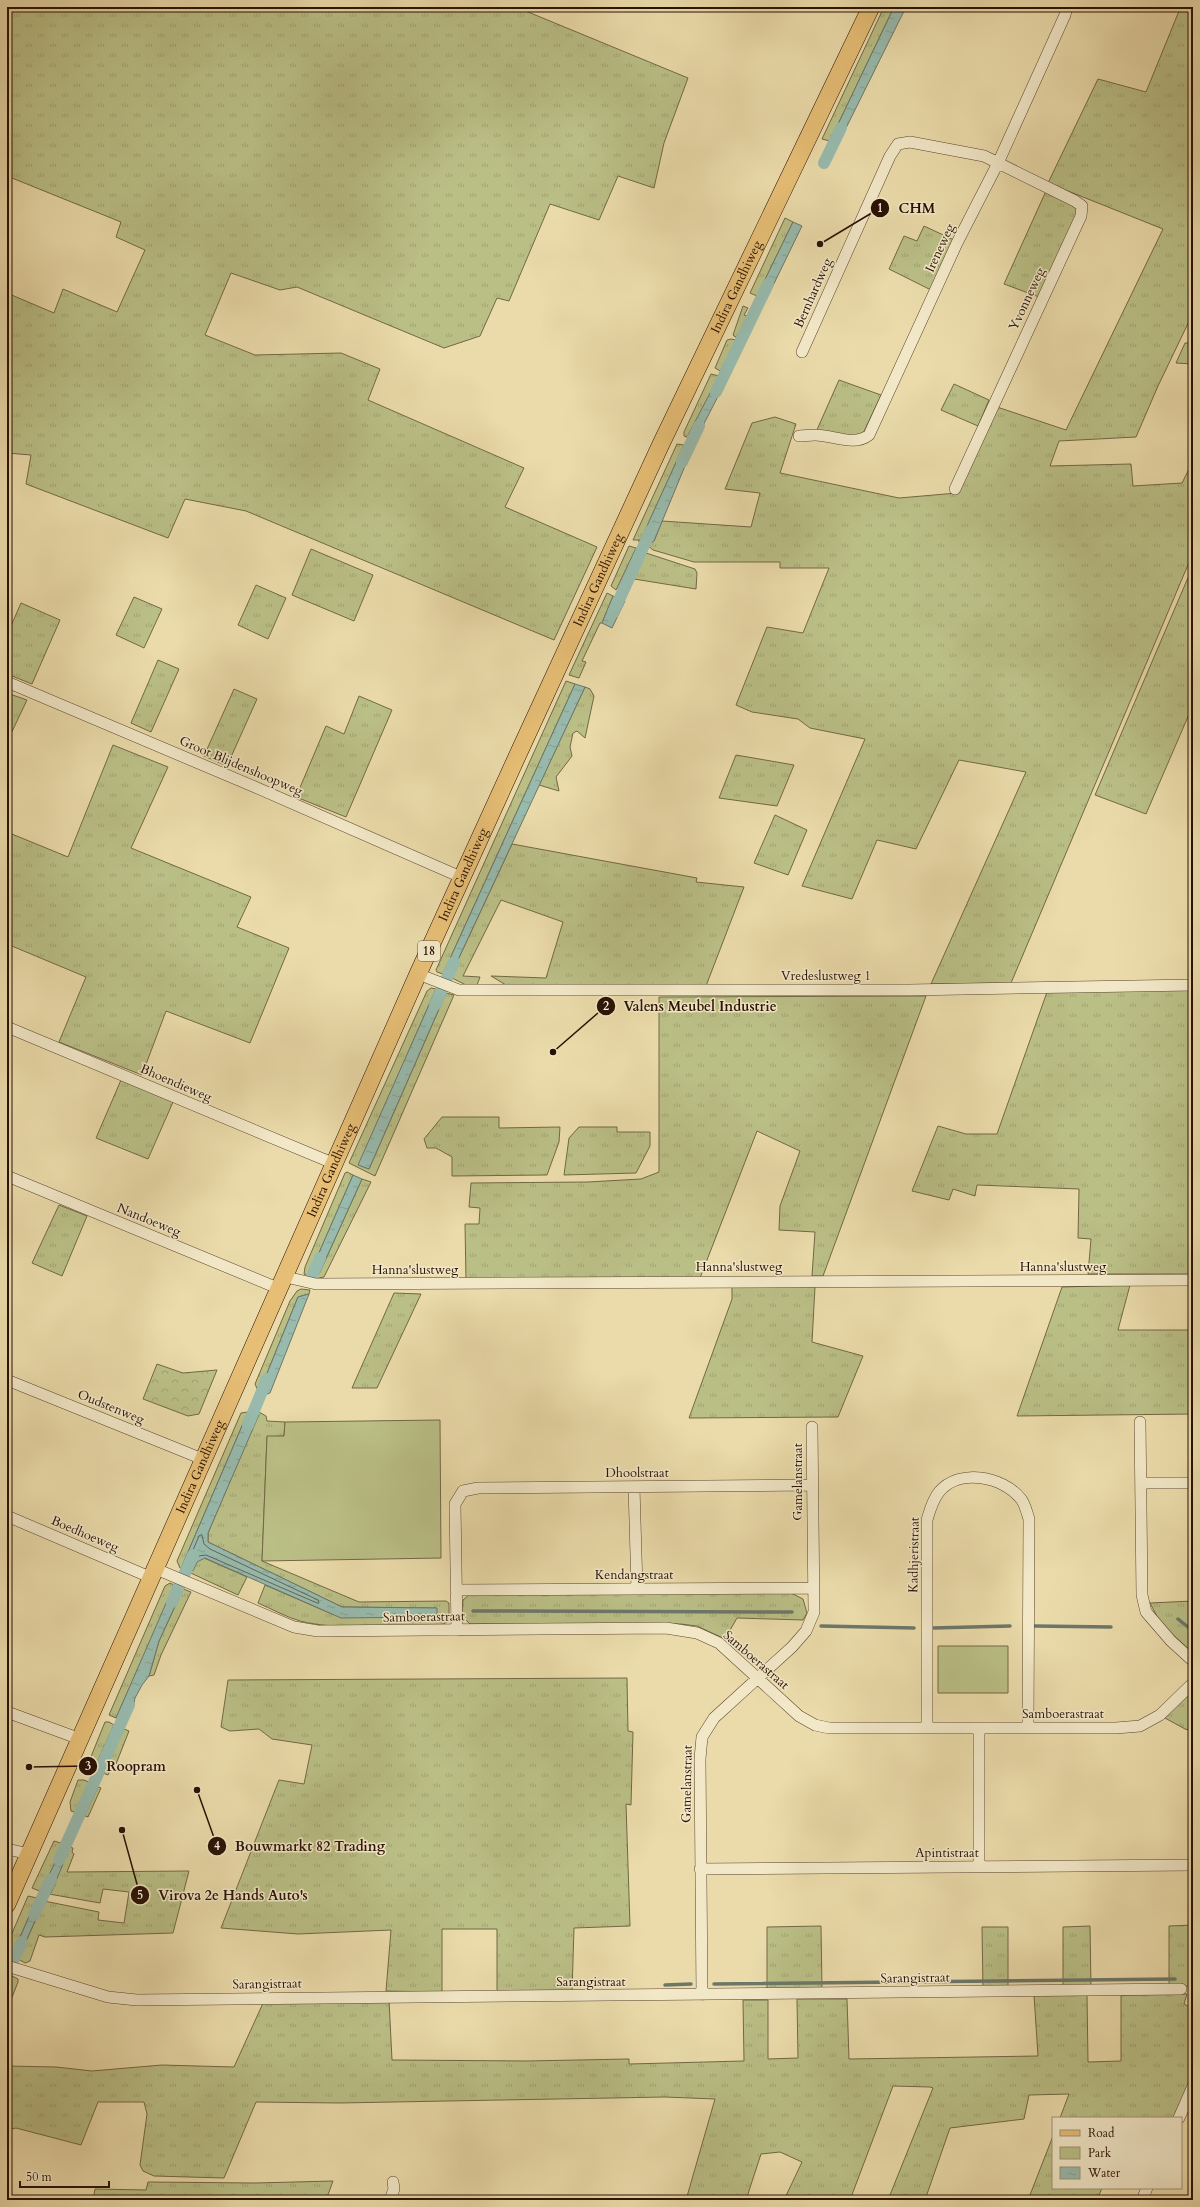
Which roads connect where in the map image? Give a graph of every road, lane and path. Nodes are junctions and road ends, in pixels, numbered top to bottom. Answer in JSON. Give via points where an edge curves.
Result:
{"nodes":[{"id":1,"x":871,"y":7,"type":"edge"},
{"id":2,"x":1067,"y":7,"type":"edge"},
{"id":3,"x":998,"y":163,"type":"junction"},
{"id":4,"x":802,"y":352,"type":"dead end"},
{"id":5,"x":799,"y":436,"type":"dead end"},
{"id":6,"x":955,"y":488,"type":"dead end"},
{"id":7,"x":7,"y":682,"type":"edge"},
{"id":8,"x":463,"y":878,"type":"junction"},
{"id":9,"x":425,"y":977,"type":"junction"},
{"id":10,"x":1193,"y":985,"type":"edge"},
{"id":11,"x":7,"y":1027,"type":"edge"},
{"id":12,"x":335,"y":1164,"type":"junction"},
{"id":13,"x":7,"y":1176,"type":"edge"},
{"id":14,"x":1193,"y":1280,"type":"edge"},
{"id":15,"x":283,"y":1283,"type":"junction"},
{"id":16,"x":7,"y":1380,"type":"edge"},
{"id":17,"x":1140,"y":1422,"type":"dead end"},
{"id":18,"x":812,"y":1427,"type":"dead end"},
{"id":19,"x":205,"y":1460,"type":"junction"},
{"id":20,"x":1141,"y":1483,"type":"junction"},
{"id":21,"x":1193,"y":1483,"type":"edge"},
{"id":22,"x":812,"y":1485,"type":"junction"},
{"id":23,"x":634,"y":1487,"type":"junction"},
{"id":24,"x":7,"y":1516,"type":"edge"},
{"id":25,"x":157,"y":1573,"type":"junction"},
{"id":26,"x":193,"y":1583,"type":"joint"},
{"id":27,"x":812,"y":1588,"type":"junction"},
{"id":28,"x":637,"y":1589,"type":"junction"},
{"id":29,"x":456,"y":1590,"type":"junction"},
{"id":30,"x":457,"y":1630,"type":"junction"},
{"id":31,"x":1193,"y":1662,"type":"edge"},
{"id":32,"x":758,"y":1678,"type":"junction"},
{"id":33,"x":1193,"y":1683,"type":"edge"},
{"id":34,"x":7,"y":1712,"type":"edge"},
{"id":35,"x":927,"y":1728,"type":"junction"},
{"id":36,"x":979,"y":1728,"type":"junction"},
{"id":37,"x":1028,"y":1728,"type":"junction"},
{"id":38,"x":80,"y":1739,"type":"junction"},
{"id":39,"x":7,"y":1849,"type":"edge"},
{"id":40,"x":29,"y":1854,"type":"junction"},
{"id":41,"x":1193,"y":1864,"type":"edge"},
{"id":42,"x":979,"y":1867,"type":"junction"},
{"id":43,"x":700,"y":1869,"type":"junction"},
{"id":44,"x":7,"y":1904,"type":"edge"},
{"id":45,"x":12,"y":1968,"type":"edge"},
{"id":46,"x":1180,"y":1989,"type":"dead end"},
{"id":47,"x":702,"y":1995,"type":"junction"},
{"id":48,"x":1193,"y":2086,"type":"edge"},
{"id":49,"x":1179,"y":2117,"type":"edge"},
{"id":50,"x":393,"y":2182,"type":"dead end"},
{"id":51,"x":1147,"y":2189,"type":"edge"},
{"id":52,"x":390,"y":2200,"type":"edge"},
{"id":53,"x":1142,"y":2200,"type":"edge"}],
"edges":[{"from":1,"to":8,"type":"main road","name":"Indira Gandhiweg","number":"18","via":[[664,438]]},
{"from":2,"to":3,"type":"street","name":"Ireneweg","via":[[1066,15]]},
{"from":3,"to":4,"type":"street","name":"Bernhardweg","via":[[984,156],[910,142],[898,144],[890,156]]},
{"from":3,"to":5,"type":"street","name":"Ireneweg","via":[[956,243],[870,435],[863,440],[854,441],[816,435]]},
{"from":3,"to":6,"type":"street","name":"Yvonneweg","via":[[1075,201],[1082,206],[1081,216]]},
{"from":7,"to":8,"type":"street","name":"Groot Blijdenshoopweg"},
{"from":8,"to":9,"type":"main road","name":"Indira Gandhiweg","number":"18"},
{"from":9,"to":10,"type":"street","name":"Vredeslustweg 1","via":[[459,990],[909,990]]},
{"from":9,"to":12,"type":"main road","name":"Indira Gandhiweg","number":"18"},
{"from":11,"to":12,"type":"street","name":"Bhoendieweg"},
{"from":12,"to":15,"type":"main road","name":"Indira Gandhiweg","number":"18"},
{"from":13,"to":15,"type":"street","name":"Nandoeweg"},
{"from":14,"to":15,"type":"street","name":"Hanna'slustweg"},
{"from":15,"to":19,"type":"main road","name":"Indira Gandhiweg","number":"18"},
{"from":16,"to":19,"type":"street","name":"Oudstenweg"},
{"from":17,"to":20,"type":"street"},
{"from":18,"to":22,"type":"street","name":"Gamelanstraat"},
{"from":19,"to":25,"type":"main road","name":"Indira Gandhiweg","number":"18"},
{"from":20,"to":21,"type":"street"},
{"from":20,"to":31,"type":"street","via":[[1142,1595],[1146,1612]]},
{"from":22,"to":23,"type":"street","name":"Dhoolstraat"},
{"from":22,"to":27,"type":"street","name":"Gamelanstraat"},
{"from":23,"to":28,"type":"street"},
{"from":23,"to":29,"type":"street","name":"Dhoolstraat","via":[[478,1488],[463,1492],[455,1504]]},
{"from":24,"to":25,"type":"street","name":"Boedhoeweg"},
{"from":25,"to":26,"type":"street","name":"Boedhoeweg"},
{"from":25,"to":38,"type":"main road","name":"Indira Gandhiweg","number":"18"},
{"from":26,"to":30,"type":"street","name":"Samboerastraat","via":[[294,1627],[318,1632]]},
{"from":27,"to":28,"type":"street","name":"Kendangstraat"},
{"from":27,"to":32,"type":"street","name":"Gamelanstraat","via":[[814,1612],[806,1631]]},
{"from":28,"to":29,"type":"street","name":"Kendangstraat"},
{"from":29,"to":30,"type":"street"},
{"from":30,"to":32,"type":"street","name":"Samboerastraat","via":[[666,1628],[697,1633],[719,1642]]},
{"from":32,"to":35,"type":"street","name":"Samboerastraat","via":[[799,1716],[815,1725],[829,1728]]},
{"from":32,"to":43,"type":"street","name":"Gamelanstraat","via":[[714,1718],[702,1737]]},
{"from":33,"to":37,"type":"street","name":"Samboerastraat","via":[[1160,1715],[1140,1726]]},
{"from":34,"to":38,"type":"street"},
{"from":35,"to":36,"type":"street","name":"Samboerastraat"},
{"from":35,"to":37,"type":"street","name":"Kadhjeristraat","via":[[927,1520],[931,1504],[940,1491],[958,1480],[980,1477],[999,1482],[1021,1499],[1029,1519]]},
{"from":36,"to":37,"type":"street","name":"Samboerastraat"},
{"from":36,"to":42,"type":"street"},
{"from":38,"to":40,"type":"main road","name":"Indira Gandhiweg","number":"18"},
{"from":39,"to":40,"type":"street"},
{"from":40,"to":44,"type":"main road","name":"Indira Gandhiweg","number":"18"},
{"from":41,"to":42,"type":"street","name":"Apintistraat"},
{"from":42,"to":43,"type":"street","name":"Apintistraat"},
{"from":43,"to":47,"type":"street","name":"Gamelanstraat"},
{"from":45,"to":47,"type":"street","name":"Sarangistraat","via":[[108,1997],[137,2000]]},
{"from":46,"to":47,"type":"street","name":"Sarangistraat"},
{"from":48,"to":49,"type":"street"},
{"from":50,"to":52,"type":"street","via":[[394,2189]]},
{"from":51,"to":53,"type":"street"}]}
